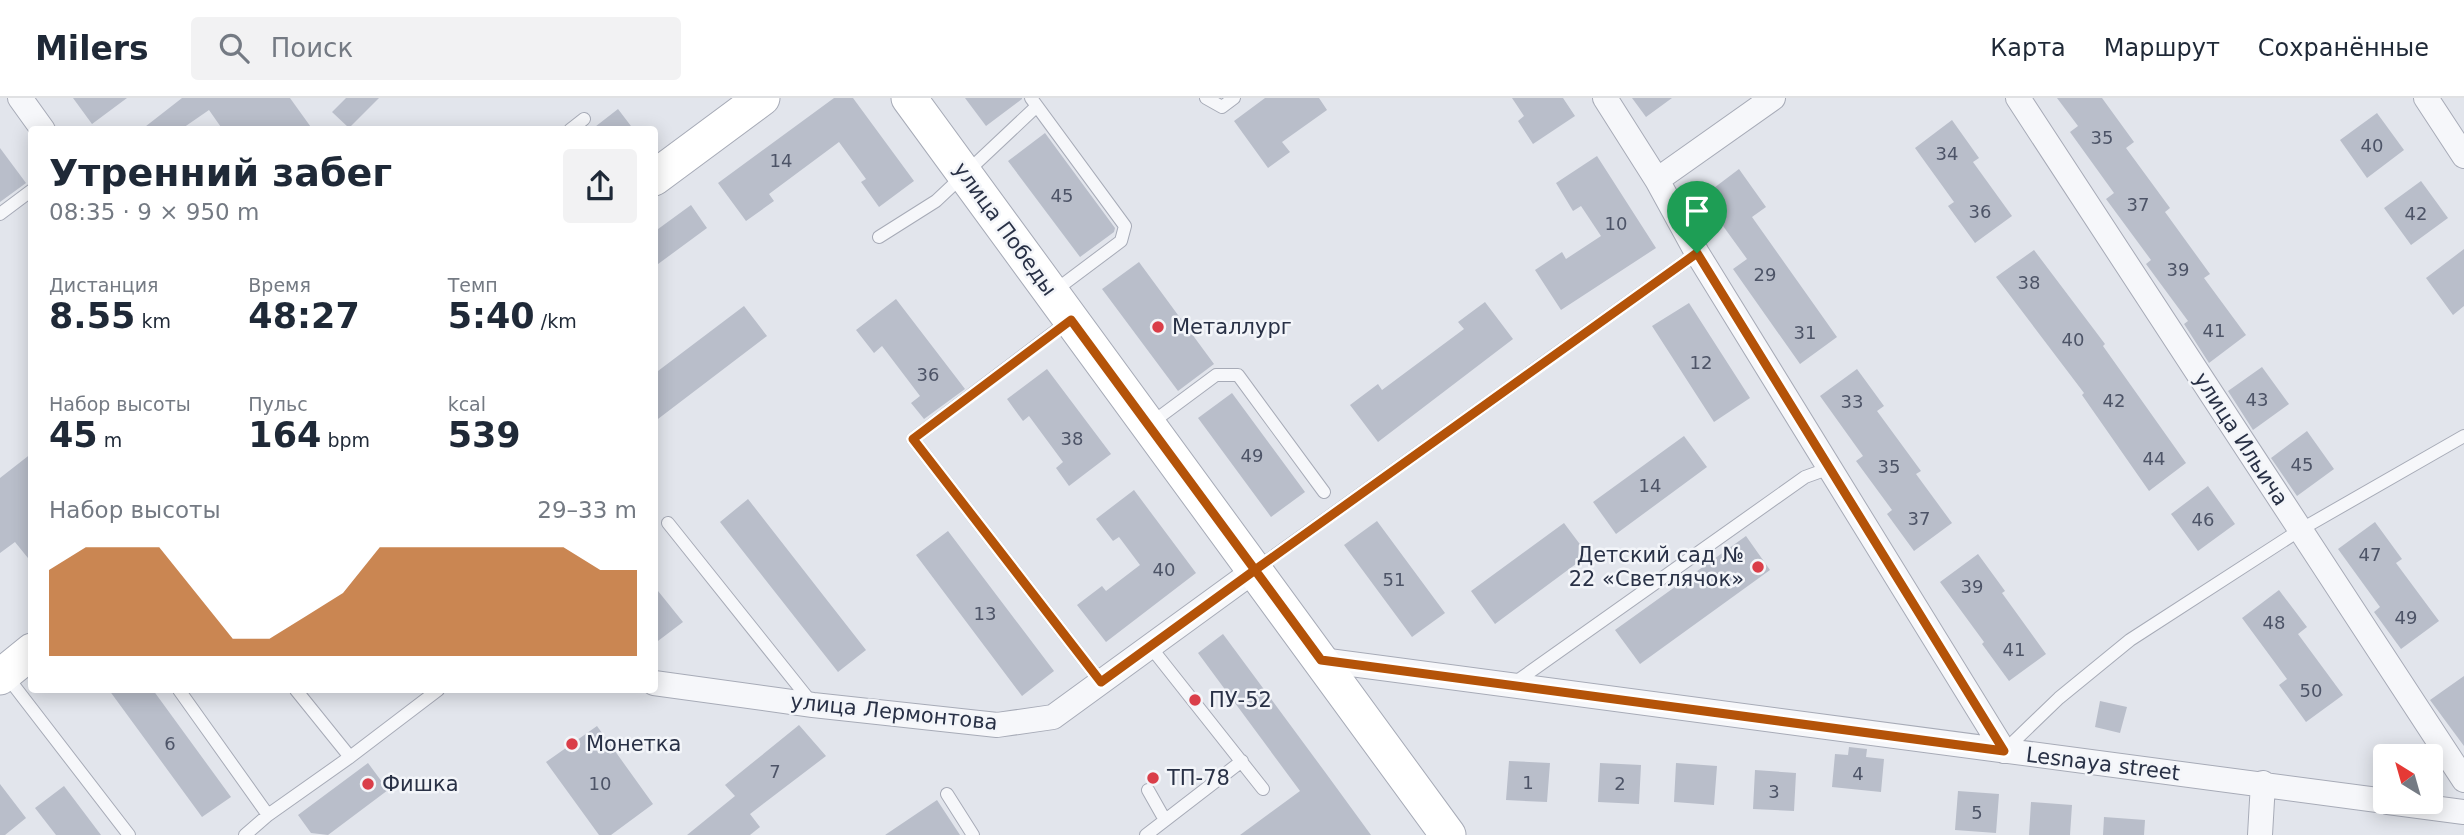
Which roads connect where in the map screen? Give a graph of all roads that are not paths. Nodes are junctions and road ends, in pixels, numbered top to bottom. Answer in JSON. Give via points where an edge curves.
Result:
{"nodes":[{"id":1,"x":20,"y":98,"type":"edge"},
{"id":2,"x":762,"y":98,"type":"edge"},
{"id":3,"x":909,"y":98,"type":"edge"},
{"id":4,"x":1206,"y":98,"type":"edge"},
{"id":5,"x":1234,"y":98,"type":"edge"},
{"id":6,"x":1605,"y":98,"type":"edge"},
{"id":7,"x":1773,"y":98,"type":"edge"},
{"id":8,"x":2018,"y":98,"type":"edge"},
{"id":9,"x":2426,"y":98,"type":"edge"},
{"id":10,"x":1034,"y":102,"type":"edge"},
{"id":11,"x":584,"y":119,"type":"dead end"},
{"id":12,"x":40,"y":126,"type":"edge"},
{"id":13,"x":575,"y":126,"type":"edge"},
{"id":14,"x":2464,"y":156,"type":"edge"},
{"id":15,"x":658,"y":175,"type":"edge"},
{"id":16,"x":965,"y":175,"type":"junction"},
{"id":17,"x":1657,"y":180,"type":"junction"},
{"id":18,"x":28,"y":193,"type":"edge"},
{"id":19,"x":0,"y":214,"type":"edge"},
{"id":20,"x":879,"y":237,"type":"dead end"},
{"id":21,"x":1697,"y":253,"type":"junction"},
{"id":22,"x":1061,"y":307,"type":"junction"},
{"id":23,"x":1150,"y":425,"type":"junction"},
{"id":24,"x":2464,"y":436,"type":"edge"},
{"id":25,"x":1830,"y":468,"type":"junction"},
{"id":26,"x":1324,"y":492,"type":"dead end"},
{"id":27,"x":668,"y":523,"type":"dead end"},
{"id":28,"x":2300,"y":530,"type":"junction"},
{"id":29,"x":1255,"y":570,"type":"junction"},
{"id":30,"x":1149,"y":645,"type":"junction"},
{"id":31,"x":28,"y":653,"type":"edge"},
{"id":32,"x":1321,"y":660,"type":"junction"},
{"id":33,"x":2,"y":675,"type":"edge"},
{"id":34,"x":1101,"y":682,"type":"junction"},
{"id":35,"x":658,"y":684,"type":"edge"},
{"id":36,"x":1511,"y":685,"type":"junction"},
{"id":37,"x":182,"y":693,"type":"edge"},
{"id":38,"x":298,"y":693,"type":"edge"},
{"id":39,"x":434,"y":693,"type":"edge"},
{"id":40,"x":813,"y":705,"type":"junction"},
{"id":41,"x":2004,"y":751,"type":"junction"},
{"id":42,"x":350,"y":757,"type":"junction"},
{"id":43,"x":1242,"y":761,"type":"junction"},
{"id":44,"x":2464,"y":780,"type":"edge"},
{"id":45,"x":2263,"y":783,"type":"junction"},
{"id":46,"x":1263,"y":789,"type":"dead end"},
{"id":47,"x":1147,"y":790,"type":"dead end"},
{"id":48,"x":947,"y":794,"type":"dead end"},
{"id":49,"x":2373,"y":799,"type":"edge"},
{"id":50,"x":2443,"y":810,"type":"edge"},
{"id":51,"x":2464,"y":813,"type":"edge"},
{"id":52,"x":268,"y":815,"type":"junction"},
{"id":53,"x":1165,"y":820,"type":"junction"},
{"id":54,"x":1150,"y":833,"type":"edge"},
{"id":55,"x":129,"y":835,"type":"edge"},
{"id":56,"x":245,"y":835,"type":"edge"},
{"id":57,"x":973,"y":835,"type":"edge"},
{"id":58,"x":1448,"y":835,"type":"edge"},
{"id":59,"x":2260,"y":835,"type":"edge"}],
"edges":[{"from":1,"to":12,"type":"street"},
{"from":2,"to":15,"type":"street"},
{"from":3,"to":16,"type":"street","name":"улица Победы"},
{"from":4,"to":5,"type":"lane","via":[[1222,107]]},
{"from":6,"to":17,"type":"street"},
{"from":7,"to":17,"type":"street"},
{"from":8,"to":28,"type":"street","name":"улица Ильича"},
{"from":9,"to":14,"type":"street"},
{"from":10,"to":16,"type":"lane"},
{"from":10,"to":22,"type":"lane","via":[[1125,226],[1121,241]]},
{"from":11,"to":13,"type":"lane"},
{"from":16,"to":20,"type":"lane","via":[[936,201]]},
{"from":16,"to":22,"type":"street","name":"улица Победы"},
{"from":17,"to":21,"type":"street"},
{"from":18,"to":19,"type":"lane"},
{"from":21,"to":25,"type":"street"},
{"from":21,"to":29,"type":"lane"},
{"from":22,"to":23,"type":"street","name":"улица Победы"},
{"from":22,"to":34,"type":"lane","via":[[913,439]]},
{"from":23,"to":26,"type":"lane","via":[[1216,375],[1238,375]]},
{"from":23,"to":29,"type":"street","name":"улица Победы"},
{"from":24,"to":28,"type":"lane"},
{"from":25,"to":36,"type":"lane","via":[[1805,477]]},
{"from":25,"to":41,"type":"street"},
{"from":27,"to":40,"type":"lane"},
{"from":28,"to":41,"type":"lane","via":[[2130,640]]},
{"from":28,"to":44,"type":"street","name":"улица Ильича"},
{"from":29,"to":30,"type":"street","name":"улица Лермонтова"},
{"from":29,"to":32,"type":"street","name":"улица Победы"},
{"from":30,"to":34,"type":"street","name":"улица Лермонтова"},
{"from":30,"to":43,"type":"lane"},
{"from":31,"to":33,"type":"street"},
{"from":32,"to":36,"type":"street","name":"Lesnaya street"},
{"from":32,"to":58,"type":"street","name":"улица Победы"},
{"from":33,"to":55,"type":"lane"},
{"from":34,"to":40,"type":"street","name":"улица Лермонтова","via":[[1053,717],[997,725]]},
{"from":35,"to":40,"type":"street","name":"улица Лермонтова"},
{"from":36,"to":41,"type":"street","name":"Lesnaya street"},
{"from":37,"to":52,"type":"lane"},
{"from":38,"to":42,"type":"lane"},
{"from":39,"to":42,"type":"lane"},
{"from":41,"to":45,"type":"street","name":"Lesnaya street"},
{"from":42,"to":52,"type":"lane"},
{"from":43,"to":46,"type":"lane"},
{"from":43,"to":53,"type":"lane"},
{"from":45,"to":49,"type":"street","name":"Lesnaya street"},
{"from":45,"to":59,"type":"street"},
{"from":47,"to":53,"type":"lane"},
{"from":48,"to":57,"type":"lane"},
{"from":50,"to":51,"type":"street","name":"Lesnaya street"},
{"from":52,"to":56,"type":"lane"},
{"from":53,"to":54,"type":"lane"}]}
